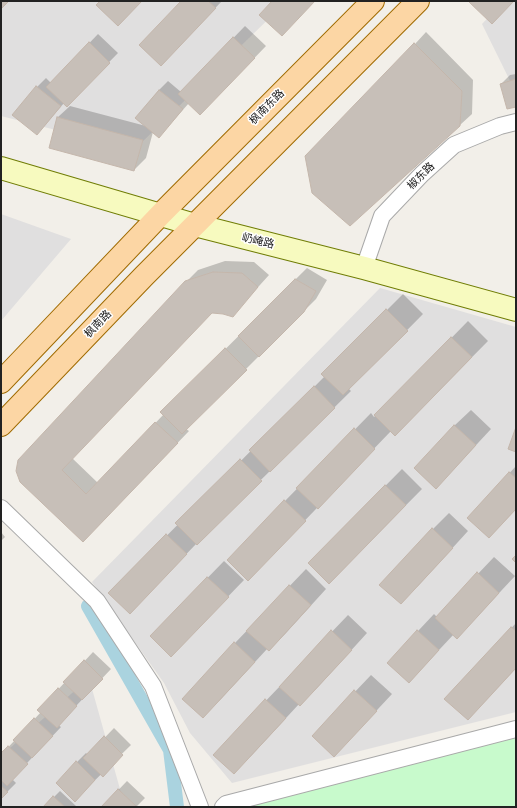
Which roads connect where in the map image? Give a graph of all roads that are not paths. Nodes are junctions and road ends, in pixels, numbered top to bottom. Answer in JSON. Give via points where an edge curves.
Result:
{"nodes":[{"id":1,"x":373,"y":1,"type":"edge"},
{"id":2,"x":418,"y":1,"type":"edge"},
{"id":3,"x":516,"y":122,"type":"edge"},
{"id":4,"x":1,"y":168,"type":"edge"},
{"id":5,"x":161,"y":214,"type":"junction"},
{"id":6,"x":195,"y":225,"type":"junction"},
{"id":7,"x":364,"y":268,"type":"junction"},
{"id":8,"x":516,"y":310,"type":"edge"},
{"id":9,"x":1,"y":382,"type":"edge"},
{"id":10,"x":1,"y":425,"type":"edge"},
{"id":11,"x":1,"y":508,"type":"edge"},
{"id":12,"x":516,"y":729,"type":"edge"},
{"id":13,"x":200,"y":807,"type":"edge"},
{"id":14,"x":223,"y":807,"type":"edge"}],
"edges":[{"from":1,"to":5,"type":"main road","name":"枫南东路"},
{"from":2,"to":6,"type":"main road","name":"枫南路"},
{"from":3,"to":7,"type":"street","name":"椒东路","via":[[454,145],[422,174],[382,216]]},
{"from":4,"to":5,"type":"street","name":"屷崦路"},
{"from":5,"to":6,"type":"street","name":"屷崦路"},
{"from":5,"to":9,"type":"main road"},
{"from":6,"to":7,"type":"street","name":"屷崦路"},
{"from":6,"to":10,"type":"main road","name":"枫南路"},
{"from":7,"to":8,"type":"street","name":"屷崦路"},
{"from":11,"to":13,"type":"street","via":[[97,601],[153,686]]},
{"from":12,"to":14,"type":"street","via":[[226,804]]}]}
